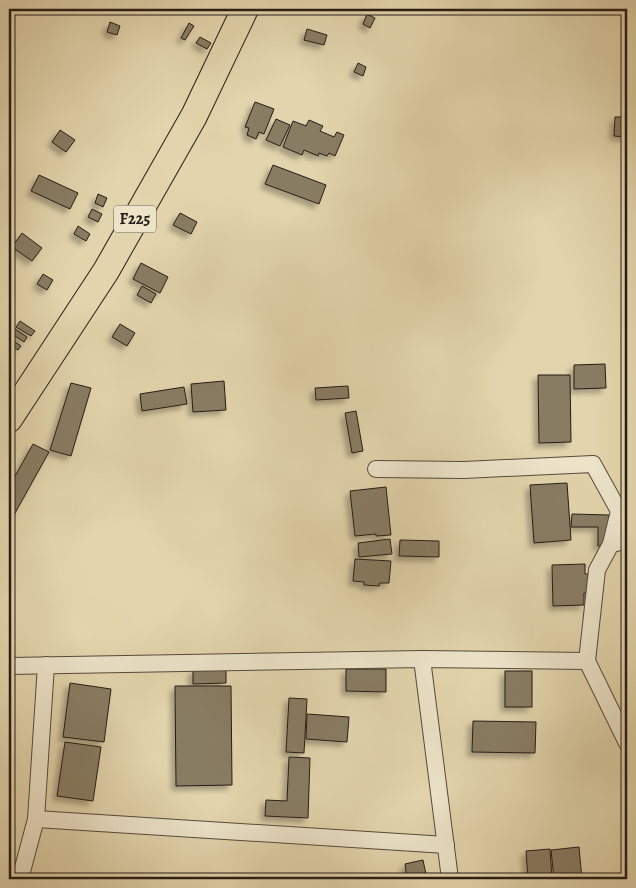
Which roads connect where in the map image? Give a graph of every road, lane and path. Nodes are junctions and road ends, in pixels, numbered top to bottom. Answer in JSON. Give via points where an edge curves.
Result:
{"nodes":[{"id":1,"x":245,"y":9,"type":"edge"},
{"id":2,"x":9,"y":419,"type":"edge"},
{"id":3,"x":376,"y":469,"type":"dead end"},
{"id":4,"x":619,"y":542,"type":"edge"},
{"id":5,"x":422,"y":660,"type":"junction"},
{"id":6,"x":587,"y":661,"type":"junction"},
{"id":7,"x":46,"y":665,"type":"junction"},
{"id":8,"x":9,"y":666,"type":"edge"},
{"id":9,"x":627,"y":743,"type":"edge"},
{"id":10,"x":36,"y":820,"type":"junction"},
{"id":11,"x":446,"y":845,"type":"junction"},
{"id":12,"x":20,"y":879,"type":"edge"},
{"id":13,"x":450,"y":879,"type":"edge"}],
"edges":[{"from":1,"to":2,"type":"main road","number":"F225","via":[[194,116],[106,271]]},
{"from":3,"to":4,"type":"street","via":[[464,470],[594,464],[619,511]]},
{"from":4,"to":6,"type":"street","via":[[597,570]]},
{"from":5,"to":6,"type":"street"},
{"from":5,"to":7,"type":"street"},
{"from":5,"to":11,"type":"street"},
{"from":6,"to":9,"type":"street"},
{"from":7,"to":8,"type":"street"},
{"from":7,"to":10,"type":"street"},
{"from":10,"to":11,"type":"street"},
{"from":10,"to":12,"type":"street"},
{"from":11,"to":13,"type":"street"}]}
